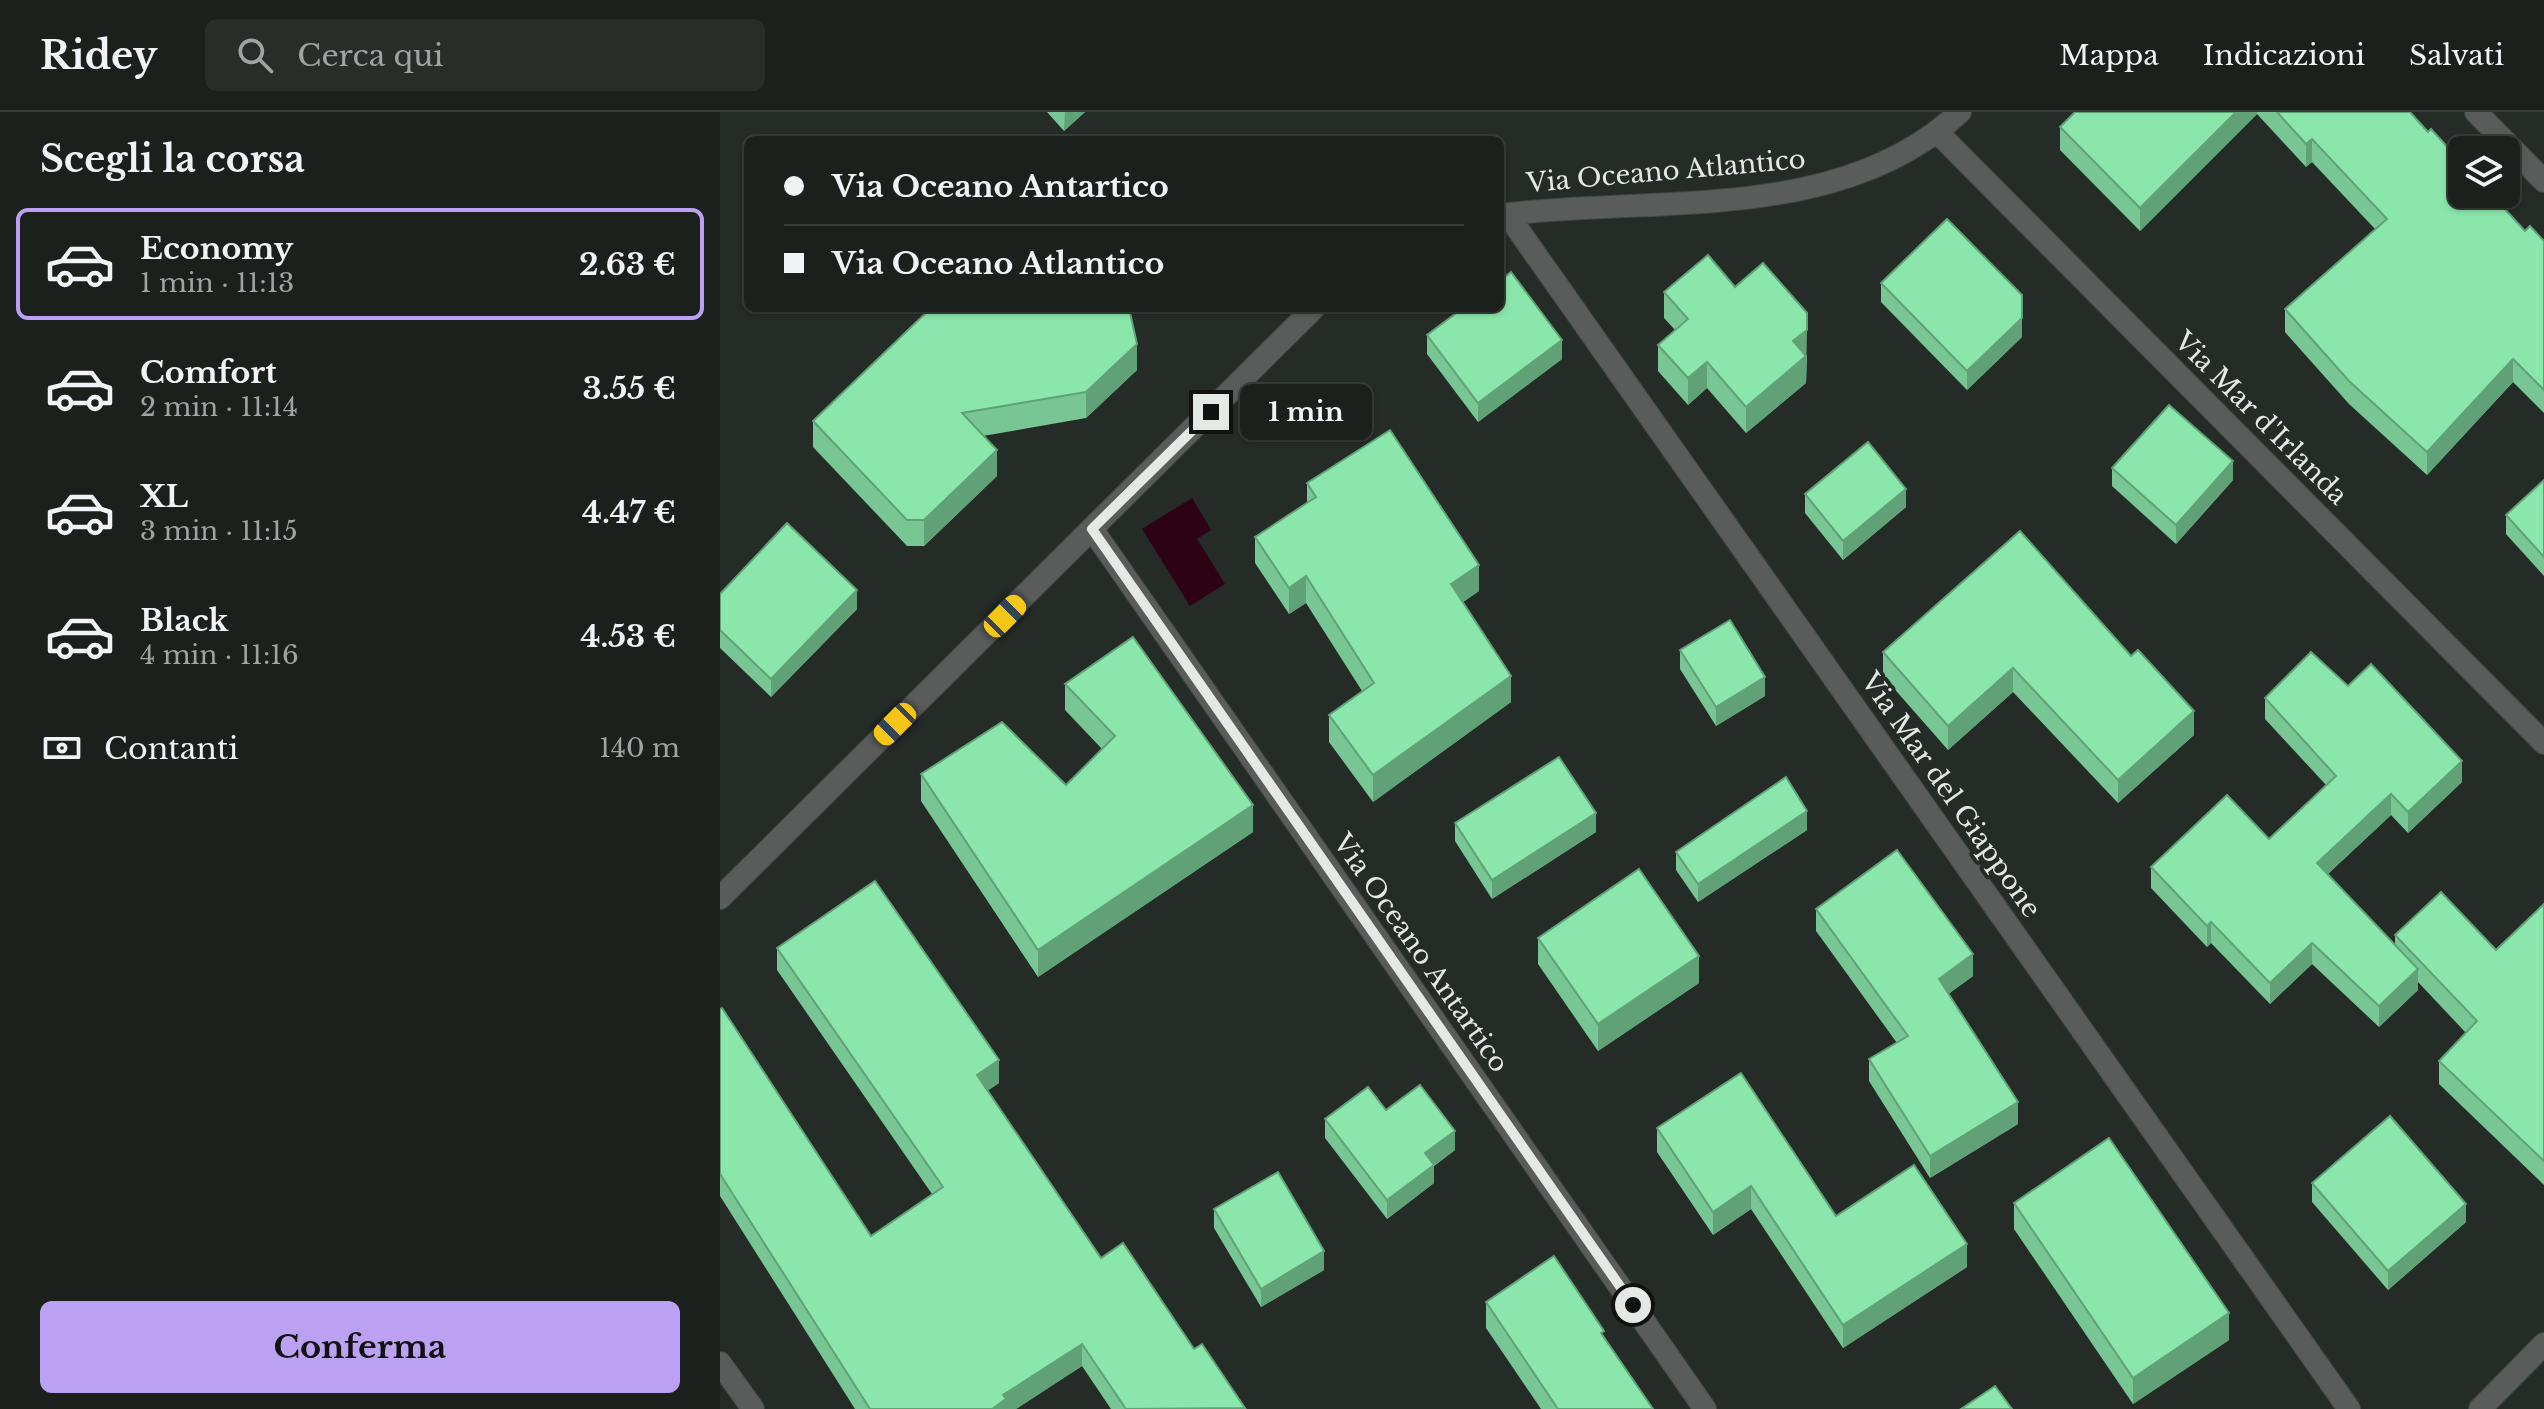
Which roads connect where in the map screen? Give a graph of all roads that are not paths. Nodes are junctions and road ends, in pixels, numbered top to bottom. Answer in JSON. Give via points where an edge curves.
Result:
{"nodes":[{"id":1,"x":1960,"y":112,"type":"edge"},
{"id":2,"x":2476,"y":112,"type":"edge"},
{"id":3,"x":1938,"y":133,"type":"junction"},
{"id":4,"x":2544,"y":181,"type":"edge"},
{"id":5,"x":1504,"y":214,"type":"edge"},
{"id":6,"x":1504,"y":215,"type":"edge"},
{"id":7,"x":1310,"y":312,"type":"edge"},
{"id":8,"x":1092,"y":529,"type":"junction"},
{"id":9,"x":2544,"y":743,"type":"edge"},
{"id":10,"x":720,"y":898,"type":"edge"},
{"id":11,"x":2544,"y":1344,"type":"edge"},
{"id":12,"x":720,"y":1363,"type":"edge"},
{"id":13,"x":753,"y":1409,"type":"edge"},
{"id":14,"x":1705,"y":1409,"type":"edge"},
{"id":15,"x":2349,"y":1409,"type":"edge"},
{"id":16,"x":2480,"y":1409,"type":"edge"}],
"edges":[{"from":1,"to":3,"type":"street","name":"Via Oceano Atlantico"},
{"from":2,"to":4,"type":"street"},
{"from":3,"to":5,"type":"street","name":"Via Oceano Atlantico","via":[[1860,174],[1808,188]]},
{"from":3,"to":9,"type":"street","name":"Via Mar d'Irlanda"},
{"from":6,"to":15,"type":"street","name":"Via Mar del Giappone"},
{"from":7,"to":8,"type":"street"},
{"from":8,"to":10,"type":"street"},
{"from":8,"to":14,"type":"street","name":"Via Oceano Antartico"},
{"from":11,"to":16,"type":"street"},
{"from":12,"to":13,"type":"street"}]}
